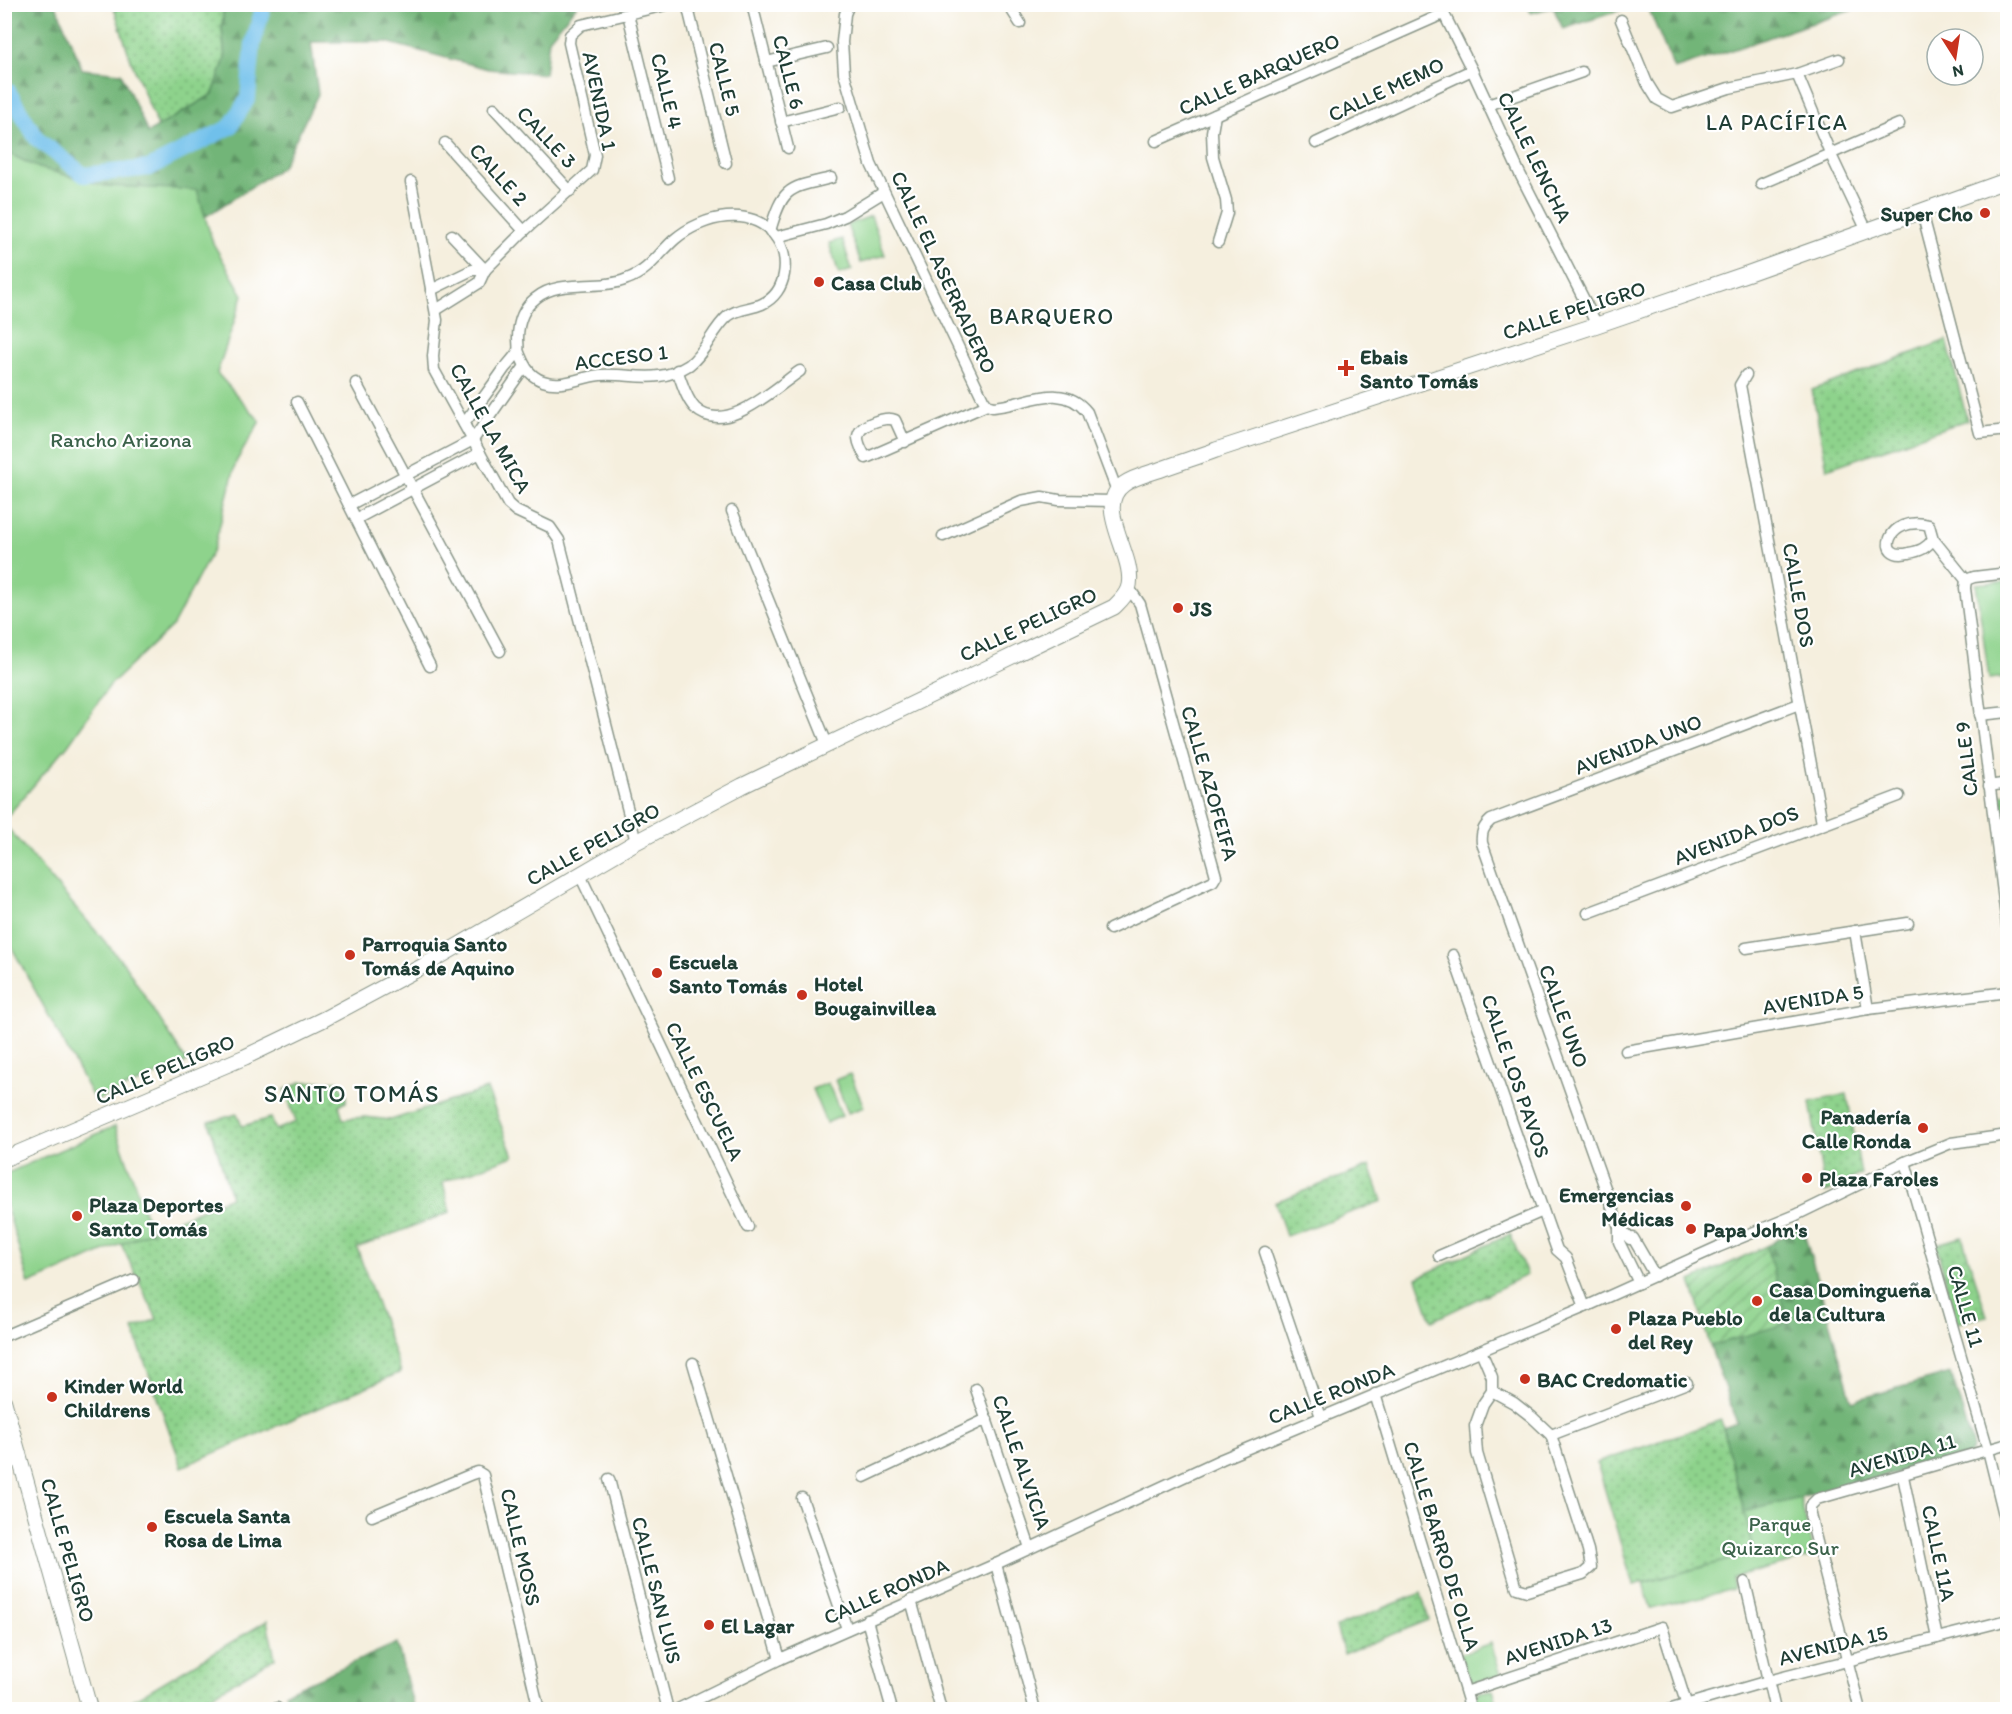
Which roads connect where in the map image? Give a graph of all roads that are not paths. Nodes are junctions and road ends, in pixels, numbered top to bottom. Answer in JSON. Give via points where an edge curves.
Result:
{"nodes":[{"id":1,"x":670,"y":4,"type":"edge"},
{"id":2,"x":687,"y":4,"type":"edge"},
{"id":3,"x":752,"y":4,"type":"edge"},
{"id":4,"x":849,"y":4,"type":"edge"},
{"id":5,"x":1008,"y":4,"type":"edge"},
{"id":6,"x":1441,"y":9,"type":"edge"},
{"id":7,"x":628,"y":14,"type":"junction"},
{"id":8,"x":1621,"y":20,"type":"dead end"},
{"id":9,"x":1020,"y":23,"type":"dead end"},
{"id":10,"x":827,"y":48,"type":"dead end"},
{"id":11,"x":1839,"y":59,"type":"dead end"},
{"id":12,"x":766,"y":63,"type":"junction"},
{"id":13,"x":1472,"y":70,"type":"junction"},
{"id":14,"x":1582,"y":72,"type":"dead end"},
{"id":15,"x":1797,"y":74,"type":"junction"},
{"id":16,"x":1488,"y":105,"type":"junction"},
{"id":17,"x":840,"y":107,"type":"dead end"},
{"id":18,"x":494,"y":108,"type":"dead end"},
{"id":19,"x":1215,"y":115,"type":"junction"},
{"id":20,"x":781,"y":122,"type":"junction"},
{"id":21,"x":1899,"y":124,"type":"dead end"},
{"id":22,"x":1156,"y":141,"type":"dead end"},
{"id":23,"x":445,"y":143,"type":"dead end"},
{"id":24,"x":1316,"y":143,"type":"dead end"},
{"id":25,"x":788,"y":148,"type":"dead end"},
{"id":26,"x":1831,"y":155,"type":"junction"},
{"id":27,"x":726,"y":163,"type":"dead end"},
{"id":28,"x":668,"y":178,"type":"dead end"},
{"id":29,"x":831,"y":178,"type":"dead end"},
{"id":30,"x":2007,"y":180,"type":"edge"},
{"id":31,"x":411,"y":182,"type":"dead end"},
{"id":32,"x":1761,"y":184,"type":"dead end"},
{"id":33,"x":570,"y":191,"type":"junction"},
{"id":34,"x":884,"y":192,"type":"junction"},
{"id":35,"x":1922,"y":212,"type":"junction"},
{"id":36,"x":524,"y":231,"type":"junction"},
{"id":37,"x":1867,"y":231,"type":"junction"},
{"id":38,"x":773,"y":234,"type":"junction"},
{"id":39,"x":452,"y":235,"type":"dead end"},
{"id":40,"x":1218,"y":243,"type":"dead end"},
{"id":41,"x":485,"y":270,"type":"junction"},
{"id":42,"x":431,"y":290,"type":"junction"},
{"id":43,"x":436,"y":310,"type":"junction"},
{"id":44,"x":1597,"y":326,"type":"junction"},
{"id":45,"x":518,"y":350,"type":"junction"},
{"id":46,"x":525,"y":366,"type":"junction"},
{"id":47,"x":677,"y":370,"type":"junction"},
{"id":48,"x":800,"y":371,"type":"dead end"},
{"id":49,"x":1746,"y":375,"type":"dead end"},
{"id":50,"x":356,"y":383,"type":"dead end"},
{"id":51,"x":297,"y":402,"type":"dead end"},
{"id":52,"x":987,"y":405,"type":"junction"},
{"id":53,"x":464,"y":424,"type":"junction"},
{"id":54,"x":2007,"y":430,"type":"edge"},
{"id":55,"x":473,"y":440,"type":"junction"},
{"id":56,"x":905,"y":442,"type":"junction"},
{"id":57,"x":480,"y":453,"type":"junction"},
{"id":58,"x":406,"y":476,"type":"junction"},
{"id":59,"x":412,"y":489,"type":"junction"},
{"id":60,"x":1115,"y":496,"type":"junction"},
{"id":61,"x":349,"y":505,"type":"junction"},
{"id":62,"x":732,"y":511,"type":"dead end"},
{"id":63,"x":356,"y":519,"type":"junction"},
{"id":64,"x":944,"y":536,"type":"dead end"},
{"id":65,"x":1933,"y":539,"type":"dead end"},
{"id":66,"x":2007,"y":573,"type":"edge"},
{"id":67,"x":1966,"y":580,"type":"junction"},
{"id":68,"x":1129,"y":588,"type":"junction"},
{"id":69,"x":500,"y":651,"type":"dead end"},
{"id":70,"x":430,"y":666,"type":"dead end"},
{"id":71,"x":1799,"y":704,"type":"junction"},
{"id":72,"x":2007,"y":712,"type":"edge"},
{"id":73,"x":1980,"y":716,"type":"junction"},
{"id":74,"x":827,"y":744,"type":"junction"},
{"id":75,"x":2007,"y":783,"type":"edge"},
{"id":76,"x":1989,"y":786,"type":"junction"},
{"id":77,"x":1899,"y":796,"type":"dead end"},
{"id":78,"x":1491,"y":820,"type":"joint"},
{"id":79,"x":1822,"y":823,"type":"junction"},
{"id":80,"x":636,"y":842,"type":"junction"},
{"id":81,"x":580,"y":875,"type":"junction"},
{"id":82,"x":1588,"y":913,"type":"dead end"},
{"id":83,"x":1908,"y":923,"type":"dead end"},
{"id":84,"x":2007,"y":926,"type":"edge"},
{"id":85,"x":1110,"y":929,"type":"dead end"},
{"id":86,"x":1856,"y":931,"type":"junction"},
{"id":87,"x":1746,"y":948,"type":"dead end"},
{"id":88,"x":1453,"y":955,"type":"dead end"},
{"id":89,"x":2007,"y":992,"type":"edge"},
{"id":90,"x":1868,"y":1009,"type":"junction"},
{"id":91,"x":1626,"y":1051,"type":"dead end"},
{"id":92,"x":2007,"y":1135,"type":"edge"},
{"id":93,"x":4,"y":1159,"type":"edge"},
{"id":94,"x":1905,"y":1162,"type":"junction"},
{"id":95,"x":1543,"y":1211,"type":"junction"},
{"id":96,"x":748,"y":1227,"type":"dead end"},
{"id":97,"x":1618,"y":1227,"type":"junction"},
{"id":98,"x":1265,"y":1252,"type":"dead end"},
{"id":99,"x":1439,"y":1256,"type":"dead end"},
{"id":100,"x":1655,"y":1276,"type":"junction"},
{"id":101,"x":134,"y":1280,"type":"dead end"},
{"id":102,"x":1640,"y":1283,"type":"junction"},
{"id":103,"x":1586,"y":1307,"type":"junction"},
{"id":104,"x":4,"y":1336,"type":"edge"},
{"id":105,"x":1481,"y":1351,"type":"junction"},
{"id":106,"x":693,"y":1364,"type":"dead end"},
{"id":107,"x":1687,"y":1383,"type":"dead end"},
{"id":108,"x":976,"y":1389,"type":"dead end"},
{"id":109,"x":1492,"y":1391,"type":"junction"},
{"id":110,"x":1375,"y":1394,"type":"junction"},
{"id":111,"x":4,"y":1402,"type":"edge"},
{"id":112,"x":1321,"y":1417,"type":"junction"},
{"id":113,"x":987,"y":1419,"type":"junction"},
{"id":114,"x":1551,"y":1435,"type":"junction"},
{"id":115,"x":2007,"y":1443,"type":"edge"},
{"id":116,"x":1988,"y":1450,"type":"junction"},
{"id":117,"x":1903,"y":1476,"type":"junction"},
{"id":118,"x":864,"y":1477,"type":"dead end"},
{"id":119,"x":609,"y":1479,"type":"dead end"},
{"id":120,"x":802,"y":1498,"type":"dead end"},
{"id":121,"x":372,"y":1516,"type":"dead end"},
{"id":122,"x":2007,"y":1531,"type":"edge"},
{"id":123,"x":1030,"y":1548,"type":"junction"},
{"id":124,"x":996,"y":1564,"type":"junction"},
{"id":125,"x":1745,"y":1582,"type":"dead end"},
{"id":126,"x":910,"y":1600,"type":"junction"},
{"id":127,"x":867,"y":1620,"type":"junction"},
{"id":128,"x":2007,"y":1620,"type":"edge"},
{"id":129,"x":847,"y":1629,"type":"junction"},
{"id":130,"x":1937,"y":1638,"type":"junction"},
{"id":131,"x":780,"y":1659,"type":"junction"},
{"id":132,"x":1849,"y":1662,"type":"junction"},
{"id":133,"x":1768,"y":1681,"type":"junction"},
{"id":134,"x":1466,"y":1692,"type":"junction"},
{"id":135,"x":1687,"y":1707,"type":"edge"},
{"id":136,"x":90,"y":1710,"type":"edge"},
{"id":137,"x":539,"y":1710,"type":"edge"},
{"id":138,"x":668,"y":1710,"type":"edge"},
{"id":139,"x":676,"y":1710,"type":"edge"},
{"id":140,"x":892,"y":1710,"type":"edge"},
{"id":141,"x":941,"y":1710,"type":"edge"},
{"id":142,"x":1035,"y":1710,"type":"edge"},
{"id":143,"x":1472,"y":1710,"type":"edge"},
{"id":144,"x":1668,"y":1710,"type":"edge"},
{"id":145,"x":1774,"y":1710,"type":"edge"},
{"id":146,"x":1860,"y":1710,"type":"edge"}],
"edges":[{"from":1,"to":7,"type":"street","name":"AVENIDA 1"},
{"from":2,"to":27,"type":"street","name":"CALLE 5"},
{"from":3,"to":12,"type":"street","name":"CALLE 6"},
{"from":4,"to":34,"type":"street","name":"CALLE EL ASERRADERO","via":[[842,42],[844,73],[871,164]]},
{"from":5,"to":9,"type":"street"},
{"from":6,"to":13,"type":"street","name":"CALLE LENCHA"},
{"from":6,"to":19,"type":"street","name":"CALLE BARQUERO"},
{"from":7,"to":28,"type":"street","name":"CALLE 4"},
{"from":7,"to":33,"type":"street","name":"AVENIDA 1","via":[[581,25],[570,35],[568,43],[595,155],[592,170]]},
{"from":8,"to":15,"type":"street","via":[[1647,83],[1657,99],[1672,107],[1729,88]]},
{"from":10,"to":12,"type":"street"},
{"from":11,"to":15,"type":"street"},
{"from":12,"to":20,"type":"street","name":"CALLE 6"},
{"from":13,"to":16,"type":"street","name":"CALLE LENCHA"},
{"from":13,"to":24,"type":"street","name":"CALLE MEMO"},
{"from":14,"to":16,"type":"street"},
{"from":15,"to":26,"type":"street"},
{"from":16,"to":44,"type":"street","name":"CALLE LENCHA"},
{"from":17,"to":20,"type":"street"},
{"from":18,"to":33,"type":"street","name":"CALLE 3"},
{"from":19,"to":22,"type":"street","name":"CALLE BARQUERO"},
{"from":19,"to":40,"type":"street","via":[[1213,158],[1227,213]]},
{"from":20,"to":25,"type":"street","name":"CALLE 6"},
{"from":21,"to":26,"type":"street"},
{"from":23,"to":36,"type":"street","name":"CALLE 2"},
{"from":26,"to":32,"type":"street"},
{"from":26,"to":37,"type":"street"},
{"from":29,"to":38,"type":"street","via":[[787,192]]},
{"from":30,"to":35,"type":"main road","name":"CALLE PELIGRO"},
{"from":31,"to":42,"type":"street","name":"CALLE LA MICA"},
{"from":33,"to":36,"type":"street","name":"AVENIDA 1"},
{"from":34,"to":38,"type":"street","via":[[826,224]]},
{"from":34,"to":52,"type":"street","name":"CALLE EL ASERRADERO"},
{"from":35,"to":37,"type":"main road","name":"CALLE PELIGRO"},
{"from":35,"to":54,"type":"street","via":[[1980,433]]},
{"from":36,"to":41,"type":"street","name":"AVENIDA 1"},
{"from":37,"to":44,"type":"main road","name":"CALLE PELIGRO"},
{"from":38,"to":45,"type":"street","via":[[752,218],[729,216],[706,222],[677,237],[646,269],[626,280],[547,291],[536,297],[522,316]]},
{"from":38,"to":47,"type":"street","name":"ACCESO 1","via":[[781,247],[785,267],[778,290],[763,304],[731,313],[700,354]]},
{"from":39,"to":41,"type":"street"},
{"from":41,"to":42,"type":"street","via":[[472,270]]},
{"from":41,"to":43,"type":"street","name":"AVENIDA 1","via":[[479,283]]},
{"from":42,"to":43,"type":"street","name":"CALLE LA MICA"},
{"from":43,"to":53,"type":"street","name":"CALLE LA MICA","via":[[434,370]]},
{"from":44,"to":60,"type":"main road","name":"CALLE PELIGRO","via":[[1139,477],[1124,484]]},
{"from":45,"to":46,"type":"street"},
{"from":45,"to":53,"type":"street"},
{"from":46,"to":47,"type":"street","name":"ACCESO 1","via":[[536,378],[560,383],[598,375],[659,376]]},
{"from":46,"to":55,"type":"street"},
{"from":47,"to":48,"type":"street","via":[[694,407],[716,417],[741,411]]},
{"from":49,"to":71,"type":"street","name":"CALLE DOS","via":[[1740,385]]},
{"from":50,"to":58,"type":"street"},
{"from":51,"to":61,"type":"street"},
{"from":52,"to":56,"type":"street"},
{"from":52,"to":60,"type":"street","name":"CALLE EL ASERRADERO","via":[[1000,407],[1057,395],[1079,402],[1087,412]]},
{"from":53,"to":55,"type":"street","name":"CALLE LA MICA"},
{"from":55,"to":57,"type":"street","name":"CALLE LA MICA"},
{"from":55,"to":58,"type":"street"},
{"from":56,"to":56,"type":"street","via":[[866,459],[858,437],[865,427],[892,418]]},
{"from":57,"to":59,"type":"street"},
{"from":57,"to":80,"type":"street","name":"CALLE LA MICA","via":[[508,504],[550,527],[559,540]]},
{"from":58,"to":59,"type":"street"},
{"from":58,"to":61,"type":"street"},
{"from":59,"to":63,"type":"street"},
{"from":59,"to":69,"type":"street"},
{"from":60,"to":64,"type":"street","via":[[1059,501],[1042,496],[1021,501]]},
{"from":60,"to":68,"type":"main road","via":[[1115,524],[1128,567]]},
{"from":61,"to":63,"type":"street"},
{"from":62,"to":74,"type":"street"},
{"from":63,"to":70,"type":"street"},
{"from":65,"to":67,"type":"street"},
{"from":66,"to":67,"type":"street"},
{"from":67,"to":73,"type":"street","name":"CALLE 9"},
{"from":68,"to":74,"type":"main road","name":"CALLE PELIGRO","via":[[1119,602],[1100,614]]},
{"from":68,"to":85,"type":"street","name":"CALLE AZOFEIFA","via":[[1140,604],[1216,876],[1213,881]]},
{"from":71,"to":78,"type":"street","name":"AVENIDA UNO"},
{"from":71,"to":79,"type":"street","name":"CALLE DOS"},
{"from":72,"to":73,"type":"street"},
{"from":73,"to":76,"type":"street","name":"CALLE 9"},
{"from":74,"to":80,"type":"main road","name":"CALLE PELIGRO"},
{"from":75,"to":76,"type":"street"},
{"from":76,"to":84,"type":"street","name":"CALLE 9"},
{"from":77,"to":79,"type":"street","name":"AVENIDA DOS"},
{"from":78,"to":97,"type":"street","name":"CALLE UNO","via":[[1484,826],[1482,843]]},
{"from":79,"to":82,"type":"street","name":"AVENIDA DOS"},
{"from":80,"to":81,"type":"main road","name":"CALLE PELIGRO"},
{"from":81,"to":93,"type":"main road","name":"CALLE PELIGRO","via":[[388,986],[285,1039]]},
{"from":81,"to":96,"type":"street","name":"CALLE ESCUELA"},
{"from":83,"to":86,"type":"street"},
{"from":86,"to":87,"type":"street"},
{"from":86,"to":90,"type":"street"},
{"from":88,"to":95,"type":"street","name":"CALLE LOS PAVOS"},
{"from":89,"to":90,"type":"street","name":"AVENIDA 5"},
{"from":90,"to":91,"type":"street","name":"AVENIDA 5"},
{"from":92,"to":94,"type":"street","name":"CALLE RONDA","via":[[1951,1143]]},
{"from":94,"to":100,"type":"street","name":"CALLE RONDA"},
{"from":94,"to":116,"type":"street","name":"CALLE 11"},
{"from":95,"to":99,"type":"street"},
{"from":95,"to":103,"type":"street","name":"CALLE LOS PAVOS","via":[[1557,1250],[1566,1258]]},
{"from":97,"to":100,"type":"street","name":"CALLE UNO","via":[[1633,1238]]},
{"from":97,"to":102,"type":"street","name":"CALLE UNO","via":[[1619,1242]]},
{"from":98,"to":112,"type":"street"},
{"from":100,"to":102,"type":"street","name":"CALLE RONDA"},
{"from":101,"to":104,"type":"street"},
{"from":102,"to":103,"type":"street","name":"CALLE RONDA"},
{"from":103,"to":105,"type":"street","name":"CALLE RONDA"},
{"from":105,"to":109,"type":"street","via":[[1492,1377]]},
{"from":105,"to":110,"type":"street","name":"CALLE RONDA"},
{"from":106,"to":131,"type":"street"},
{"from":107,"to":114,"type":"street"},
{"from":108,"to":113,"type":"street","name":"CALLE ALVICIA"},
{"from":109,"to":114,"type":"street","via":[[1532,1417]]},
{"from":109,"to":114,"type":"street","via":[[1475,1425],[1477,1453],[1517,1588],[1527,1591],[1583,1574],[1591,1567]]},
{"from":110,"to":112,"type":"street","name":"CALLE RONDA"},
{"from":110,"to":134,"type":"street","name":"CALLE BARRO DE OLLA"},
{"from":111,"to":136,"type":"main road","name":"CALLE PELIGRO"},
{"from":112,"to":123,"type":"street","name":"CALLE RONDA"},
{"from":113,"to":118,"type":"street"},
{"from":113,"to":123,"type":"street","name":"CALLE ALVICIA"},
{"from":115,"to":116,"type":"street","name":"AVENIDA 11"},
{"from":116,"to":117,"type":"street","name":"AVENIDA 11"},
{"from":116,"to":122,"type":"street","name":"CALLE 11"},
{"from":117,"to":130,"type":"street","name":"CALLE 11A"},
{"from":117,"to":132,"type":"street","name":"AVENIDA 11","via":[[1817,1499],[1810,1506]]},
{"from":119,"to":138,"type":"street","name":"CALLE SAN LUIS"},
{"from":120,"to":129,"type":"street"},
{"from":121,"to":137,"type":"street","name":"CALLE MOSS","via":[[472,1474],[483,1475]]},
{"from":123,"to":124,"type":"street","name":"CALLE RONDA"},
{"from":124,"to":126,"type":"street","name":"CALLE RONDA"},
{"from":124,"to":142,"type":"street"},
{"from":125,"to":133,"type":"street"},
{"from":126,"to":127,"type":"street","name":"CALLE RONDA"},
{"from":126,"to":141,"type":"street"},
{"from":127,"to":129,"type":"street","name":"CALLE RONDA"},
{"from":127,"to":140,"type":"street"},
{"from":128,"to":130,"type":"street","name":"AVENIDA 15"},
{"from":129,"to":131,"type":"street","name":"CALLE RONDA"},
{"from":130,"to":132,"type":"street","name":"AVENIDA 15"},
{"from":131,"to":139,"type":"street","name":"CALLE RONDA"},
{"from":132,"to":133,"type":"street","name":"AVENIDA 15"},
{"from":132,"to":146,"type":"street"},
{"from":133,"to":135,"type":"street","name":"AVENIDA 15"},
{"from":133,"to":145,"type":"street"},
{"from":134,"to":135,"type":"street","name":"AVENIDA 13","via":[[1662,1627]]},
{"from":134,"to":143,"type":"street","name":"CALLE BARRO DE OLLA"},
{"from":135,"to":144,"type":"street","name":"AVENIDA 15"}]}
